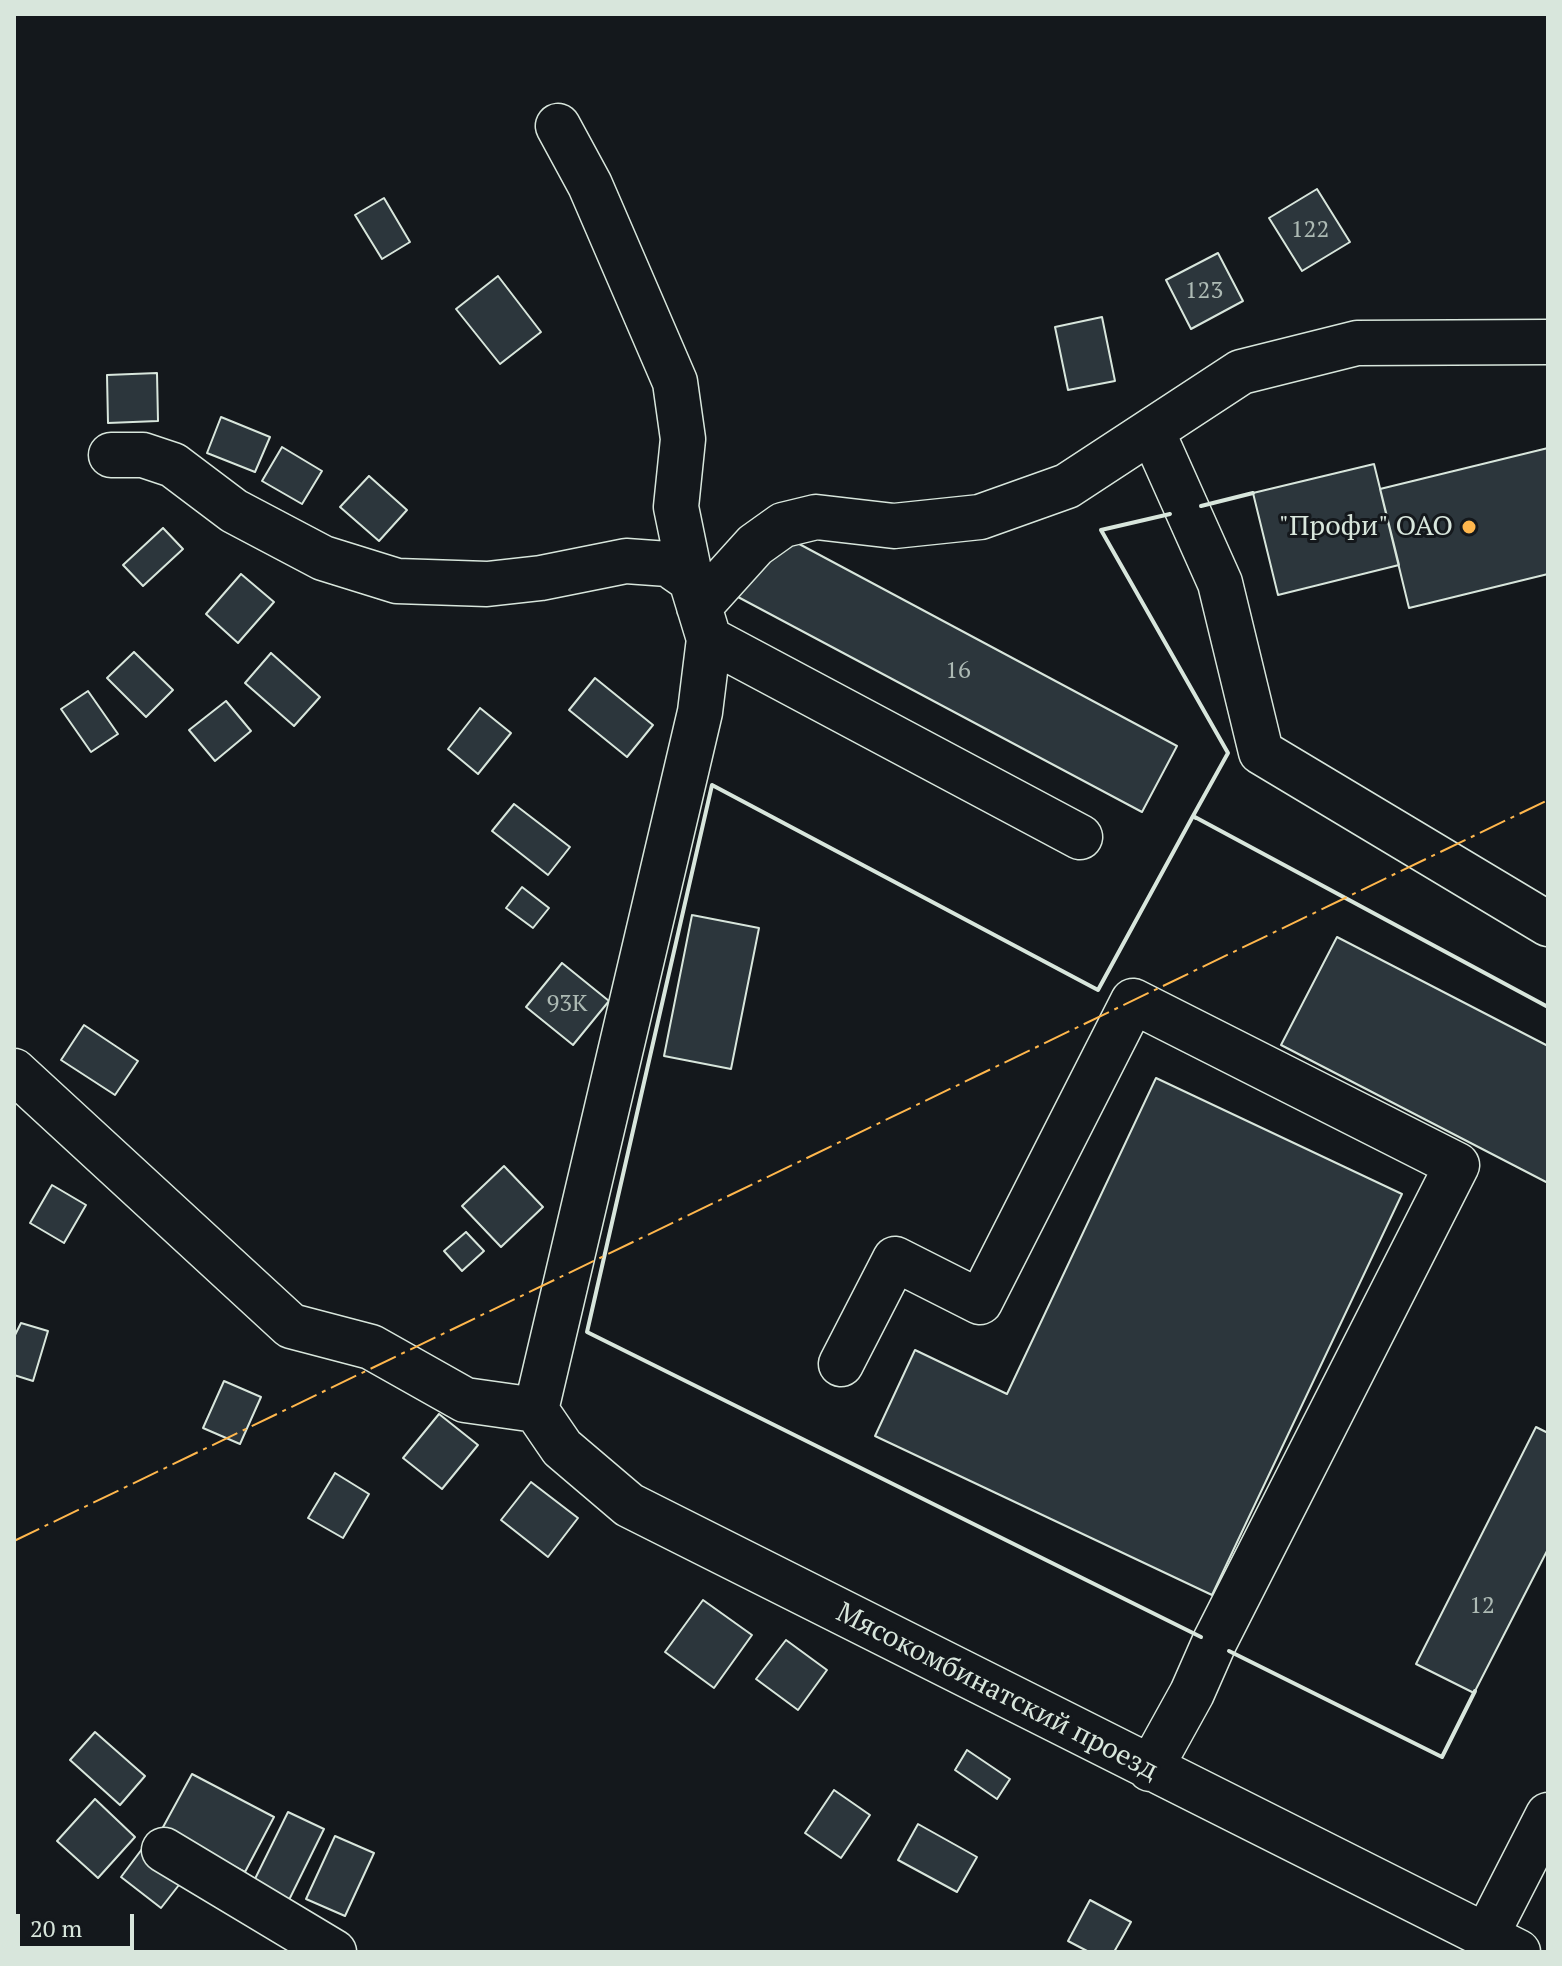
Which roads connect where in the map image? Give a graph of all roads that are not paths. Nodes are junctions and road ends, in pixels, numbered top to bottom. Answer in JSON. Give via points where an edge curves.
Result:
{"nodes":[{"id":1,"x":558,"y":126,"type":"dead end"},
{"id":2,"x":1548,"y":342,"type":"edge"},
{"id":3,"x":1152,"y":431,"type":"junction"},
{"id":4,"x":111,"y":455,"type":"dead end"},
{"id":5,"x":700,"y":609,"type":"junction"},
{"id":6,"x":1080,"y":837,"type":"dead end"},
{"id":7,"x":1548,"y":924,"type":"edge"},
{"id":8,"x":14,"y":1071,"type":"edge"},
{"id":9,"x":841,"y":1364,"type":"dead end"},
{"id":10,"x":536,"y":1410,"type":"junction"},
{"id":11,"x":1150,"y":1769,"type":"junction"},
{"id":12,"x":1548,"y":1815,"type":"edge"},
{"id":13,"x":164,"y":1850,"type":"dead end"},
{"id":14,"x":1502,"y":1944,"type":"edge"},
{"id":15,"x":334,"y":1952,"type":"edge"}],
"edges":[{"from":1,"to":5,"type":"street","via":[[590,185],[675,382],[683,439],[676,507]]},
{"from":2,"to":3,"type":"street","via":[[1357,343],[1241,372]]},
{"from":3,"to":5,"type":"street","via":[[1067,486],[980,517],[894,526],[816,517],[783,525],[755,545]]},
{"from":3,"to":7,"type":"street","via":[[1220,583],[1261,752]]},
{"from":4,"to":5,"type":"street","via":[[143,455],[173,465],[234,511],[323,558],[397,581],[487,584],[626,561],[668,564]]},
{"from":5,"to":6,"type":"street"},
{"from":5,"to":10,"type":"street","via":[[700,712]]},
{"from":8,"to":10,"type":"street","via":[[291,1326],[371,1347],[465,1400]]},
{"from":9,"to":11,"type":"street","via":[[895,1259],[980,1302],[1133,1001],[1457,1165]]},
{"from":10,"to":11,"type":"street","name":"Мясокомбинатский проезд","via":[[562,1448],[629,1505]]},
{"from":11,"to":14,"type":"street","name":"Мясокомбинатский проезд"},
{"from":12,"to":14,"type":"street","name":"Мясокомбинатский проезд"},
{"from":13,"to":15,"type":"street"}]}
